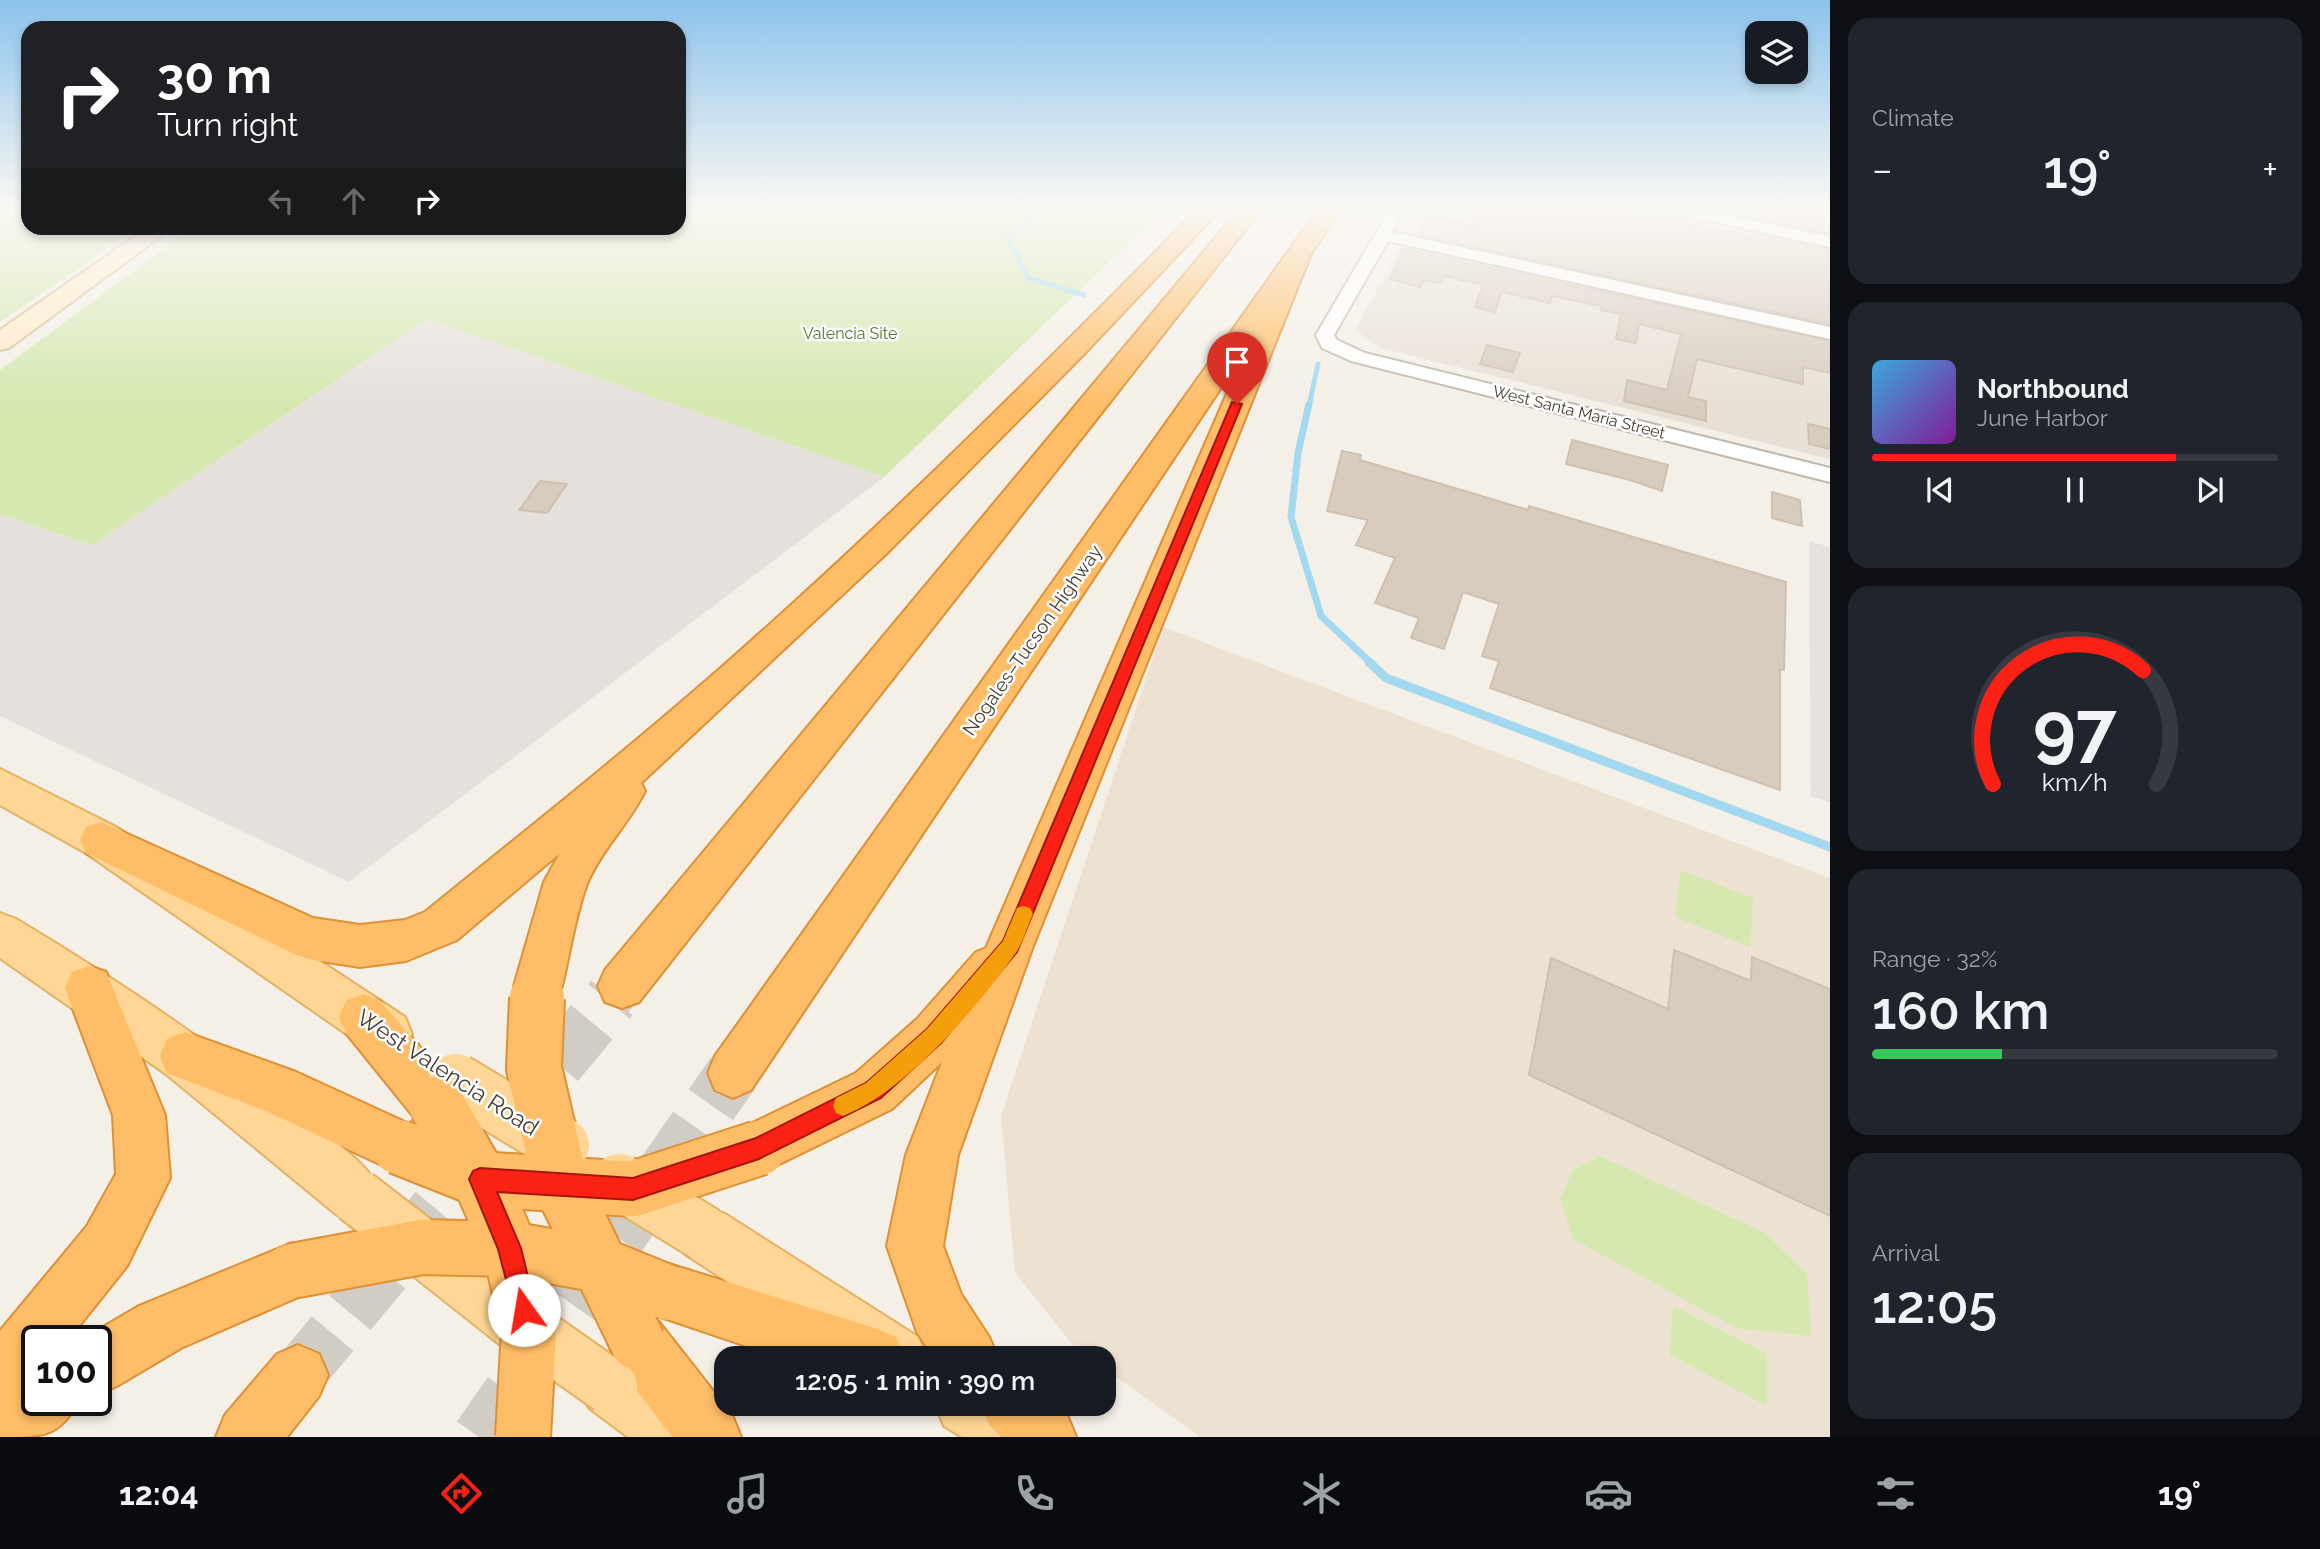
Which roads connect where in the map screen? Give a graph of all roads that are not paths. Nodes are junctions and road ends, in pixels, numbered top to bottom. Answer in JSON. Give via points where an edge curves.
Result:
{"nodes":[{"id":1,"x":96,"y":274,"type":"edge"},
{"id":2,"x":1147,"y":274,"type":"edge"},
{"id":3,"x":1198,"y":274,"type":"edge"},
{"id":4,"x":1284,"y":274,"type":"edge"},
{"id":5,"x":1291,"y":274,"type":"edge"},
{"id":6,"x":1360,"y":274,"type":"edge"},
{"id":7,"x":1559,"y":274,"type":"edge"},
{"id":8,"x":1830,"y":334,"type":"edge"},
{"id":9,"x":0,"y":342,"type":"edge"},
{"id":10,"x":1830,"y":475,"type":"edge"},
{"id":11,"x":664,"y":739,"type":"junction"},
{"id":12,"x":0,"y":785,"type":"edge"},
{"id":13,"x":101,"y":840,"type":"junction"},
{"id":14,"x":0,"y":933,"type":"edge"},
{"id":15,"x":1010,"y":946,"type":"junction"},
{"id":16,"x":622,"y":986,"type":"tunnel mouth"},
{"id":17,"x":89,"y":988,"type":"junction"},
{"id":18,"x":363,"y":1017,"type":"joint"},
{"id":19,"x":186,"y":1056,"type":"junction"},
{"id":20,"x":733,"y":1073,"type":"tunnel mouth"},
{"id":21,"x":446,"y":1092,"type":"junction"},
{"id":22,"x":555,"y":1161,"type":"junction"},
{"id":23,"x":480,"y":1179,"type":"junction"},
{"id":24,"x":633,"y":1189,"type":"junction"},
{"id":25,"x":422,"y":1247,"type":"junction"},
{"id":26,"x":510,"y":1248,"type":"junction"},
{"id":27,"x":600,"y":1265,"type":"junction"},
{"id":28,"x":529,"y":1330,"type":"junction"},
{"id":29,"x":837,"y":1346,"type":"edge"},
{"id":30,"x":878,"y":1346,"type":"edge"},
{"id":31,"x":960,"y":1346,"type":"edge"},
{"id":32,"x":112,"y":1356,"type":"edge"},
{"id":33,"x":624,"y":1365,"type":"junction"},
{"id":34,"x":298,"y":1376,"type":"tunnel mouth"},
{"id":35,"x":0,"y":1378,"type":"edge"},
{"id":36,"x":28,"y":1416,"type":"edge"},
{"id":37,"x":985,"y":1416,"type":"edge"},
{"id":38,"x":1024,"y":1416,"type":"edge"},
{"id":39,"x":1,"y":1437,"type":"edge"},
{"id":40,"x":247,"y":1437,"type":"edge"},
{"id":41,"x":523,"y":1437,"type":"edge"},
{"id":42,"x":680,"y":1437,"type":"edge"},
{"id":43,"x":710,"y":1437,"type":"edge"},
{"id":44,"x":1018,"y":1437,"type":"edge"},
{"id":45,"x":1045,"y":1437,"type":"edge"}],
"edges":[{"from":1,"to":9,"type":"street"},
{"from":2,"to":11,"type":"highway","via":[[951,475]]},
{"from":3,"to":16,"type":"highway"},
{"from":4,"to":20,"type":"highway","name":"Nogales–Tucson Highway"},
{"from":5,"to":15,"type":"highway"},
{"from":6,"to":10,"type":"street","name":"West Santa Maria Street","via":[[1325,335],[1329,344],[1358,357]]},
{"from":7,"to":8,"type":"street"},
{"from":11,"to":13,"type":"highway","via":[[441,926],[406,940],[360,946],[307,938]]},
{"from":11,"to":22,"type":"highway","bridge":true,"via":[[596,829],[566,882],[538,986],[534,1068]]},
{"from":12,"to":13,"type":"main road","name":"West Valencia Road"},
{"from":13,"to":18,"type":"main road","name":"West Valencia Road"},
{"from":14,"to":17,"type":"main road"},
{"from":15,"to":24,"type":"highway","bridge":true,"via":[[934,1036],[874,1091],[759,1148]]},
{"from":15,"to":31,"type":"highway","via":[[932,1155],[915,1246],[938,1311]]},
{"from":17,"to":19,"type":"main road"},
{"from":17,"to":35,"type":"highway","via":[[139,1115],[143,1178],[107,1246]]},
{"from":18,"to":21,"type":"highway"},
{"from":19,"to":23,"type":"highway","bridge":true,"via":[[278,1090]]},
{"from":19,"to":25,"type":"main road","bridge":true},
{"from":21,"to":22,"type":"main road","name":"West Valencia Road","bridge":true},
{"from":21,"to":23,"type":"highway","bridge":true},
{"from":22,"to":23,"type":"highway","bridge":true},
{"from":22,"to":24,"type":"main road","name":"West Valencia Road","bridge":true},
{"from":22,"to":27,"type":"highway","bridge":true},
{"from":23,"to":26,"type":"highway","bridge":true},
{"from":24,"to":30,"type":"main road","name":"West Valencia Road","bridge":true},
{"from":25,"to":26,"type":"highway","bridge":true},
{"from":25,"to":28,"type":"main road"},
{"from":25,"to":32,"type":"highway","bridge":true,"via":[[292,1271],[160,1327]]},
{"from":26,"to":27,"type":"highway","bridge":true},
{"from":26,"to":28,"type":"highway","bridge":true},
{"from":27,"to":29,"type":"highway","bridge":true,"via":[[669,1293]]},
{"from":27,"to":33,"type":"highway","bridge":true},
{"from":28,"to":33,"type":"main road","bridge":true},
{"from":28,"to":41,"type":"highway","bridge":true},
{"from":33,"to":42,"type":"main road"},
{"from":33,"to":43,"type":"highway"},
{"from":34,"to":40,"type":"highway"},
{"from":36,"to":39,"type":"highway"},
{"from":37,"to":44,"type":"main road"},
{"from":38,"to":45,"type":"highway"}]}
